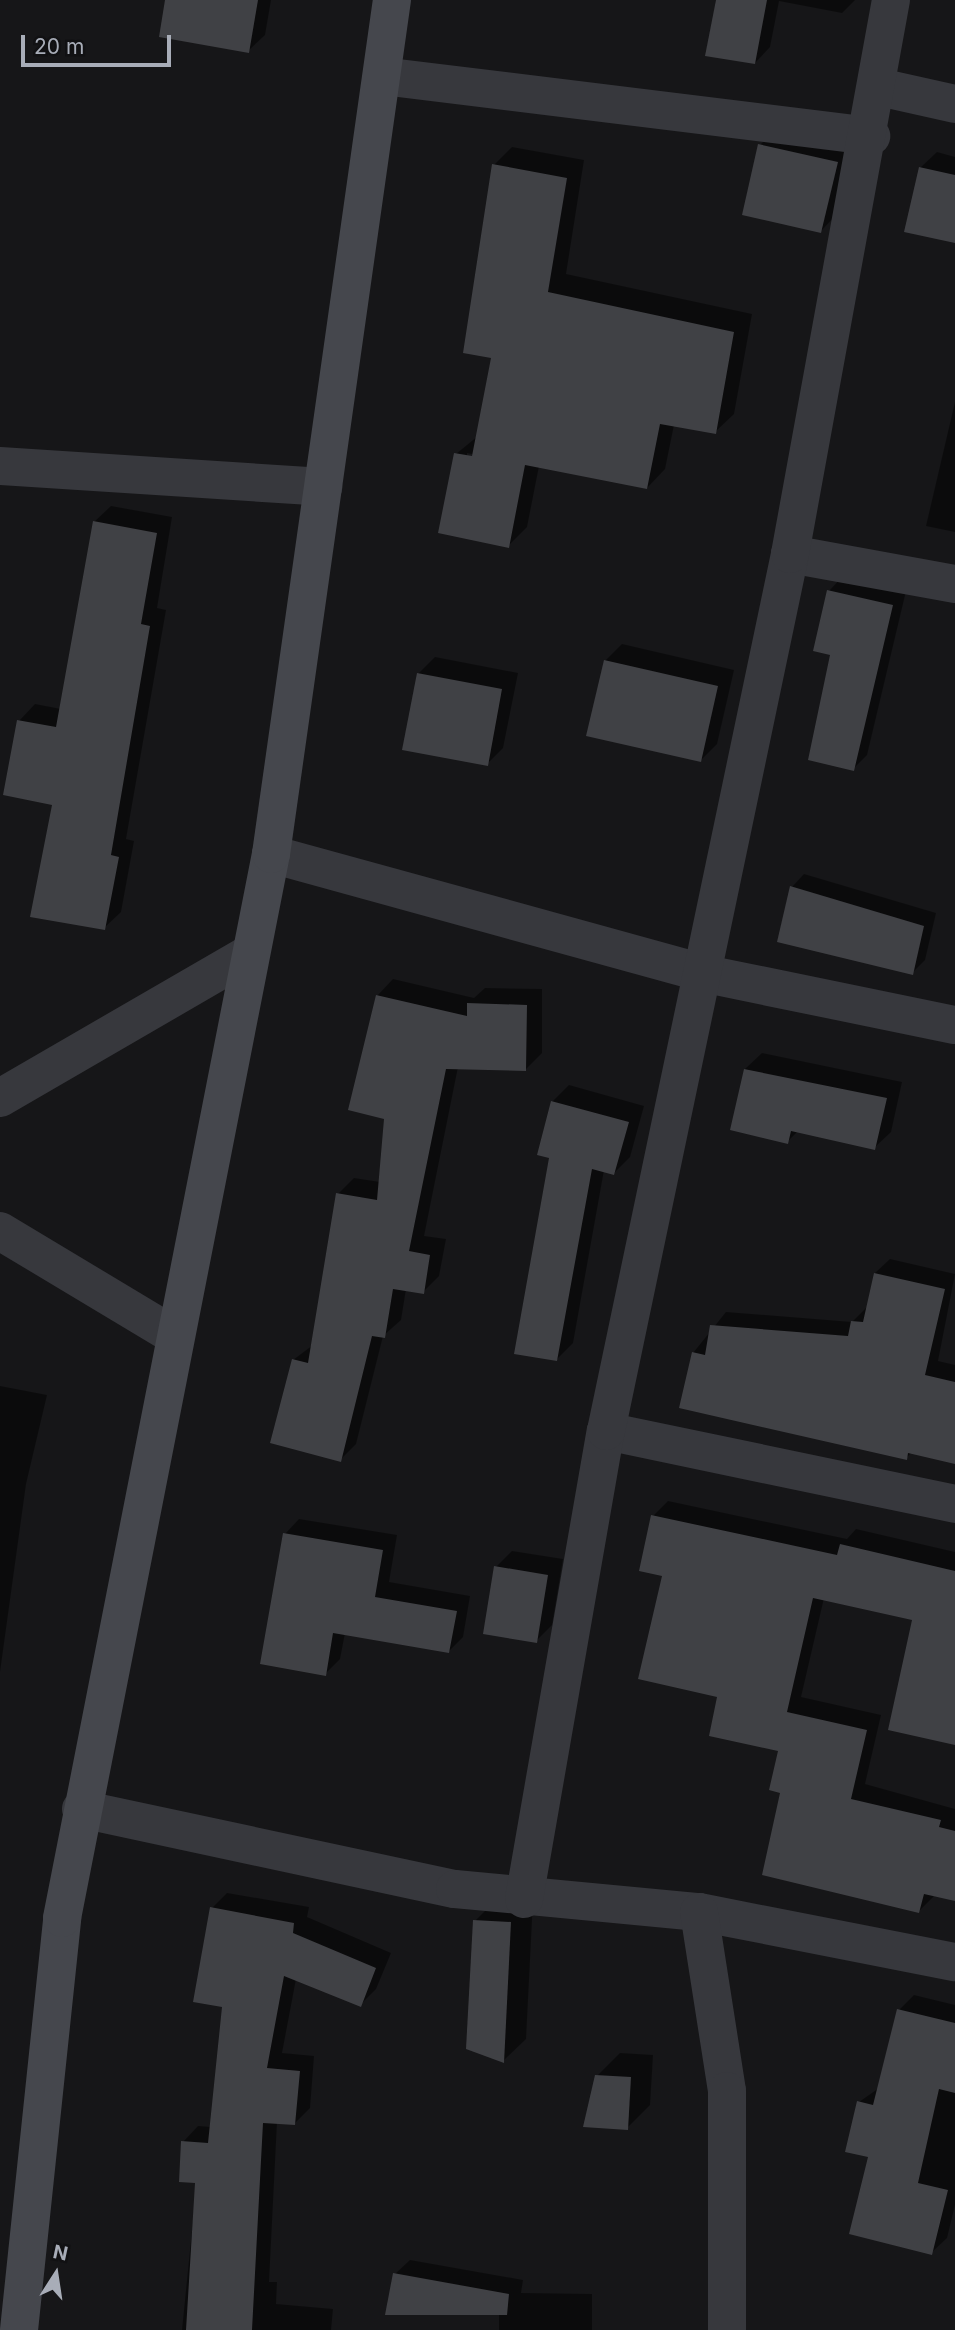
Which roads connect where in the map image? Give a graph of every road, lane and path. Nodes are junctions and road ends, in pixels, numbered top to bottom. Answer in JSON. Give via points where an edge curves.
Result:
{"nodes":[{"id":1,"x":393,"y":0,"type":"edge"},
{"id":2,"x":891,"y":0,"type":"edge"},
{"id":3,"x":382,"y":76,"type":"junction"},
{"id":4,"x":879,"y":87,"type":"junction"},
{"id":5,"x":955,"y":104,"type":"edge"},
{"id":6,"x":871,"y":136,"type":"junction"},
{"id":7,"x":0,"y":466,"type":"edge"},
{"id":8,"x":323,"y":487,"type":"junction"},
{"id":9,"x":790,"y":554,"type":"junction"},
{"id":10,"x":955,"y":584,"type":"edge"},
{"id":11,"x":271,"y":854,"type":"junction"},
{"id":12,"x":250,"y":953,"type":"junction"},
{"id":13,"x":706,"y":974,"type":"junction"},
{"id":14,"x":955,"y":1025,"type":"edge"},
{"id":15,"x":0,"y":1098,"type":"edge"},
{"id":16,"x":0,"y":1231,"type":"edge"},
{"id":17,"x":175,"y":1336,"type":"junction"},
{"id":18,"x":606,"y":1431,"type":"junction"},
{"id":19,"x":955,"y":1504,"type":"edge"},
{"id":20,"x":81,"y":1809,"type":"junction"},
{"id":21,"x":524,"y":1899,"type":"junction"},
{"id":22,"x":699,"y":1912,"type":"junction"},
{"id":23,"x":955,"y":1962,"type":"edge"},
{"id":24,"x":19,"y":2330,"type":"edge"},
{"id":25,"x":727,"y":2330,"type":"edge"}],
"edges":[{"from":1,"to":3,"type":"main road"},
{"from":2,"to":4,"type":"street"},
{"from":3,"to":6,"type":"street"},
{"from":3,"to":8,"type":"main road"},
{"from":4,"to":5,"type":"street"},
{"from":4,"to":6,"type":"street"},
{"from":6,"to":9,"type":"street"},
{"from":7,"to":8,"type":"street"},
{"from":8,"to":11,"type":"main road"},
{"from":9,"to":10,"type":"street"},
{"from":9,"to":13,"type":"street"},
{"from":11,"to":12,"type":"main road"},
{"from":11,"to":13,"type":"street"},
{"from":12,"to":15,"type":"street"},
{"from":12,"to":17,"type":"main road"},
{"from":13,"to":14,"type":"street"},
{"from":13,"to":18,"type":"street"},
{"from":16,"to":17,"type":"street"},
{"from":17,"to":20,"type":"main road"},
{"from":18,"to":19,"type":"street"},
{"from":18,"to":21,"type":"street"},
{"from":20,"to":21,"type":"street"},
{"from":20,"to":24,"type":"main road","via":[[62,1918]]},
{"from":21,"to":22,"type":"street"},
{"from":22,"to":23,"type":"street"},
{"from":22,"to":25,"type":"street","via":[[727,2091]]}]}
